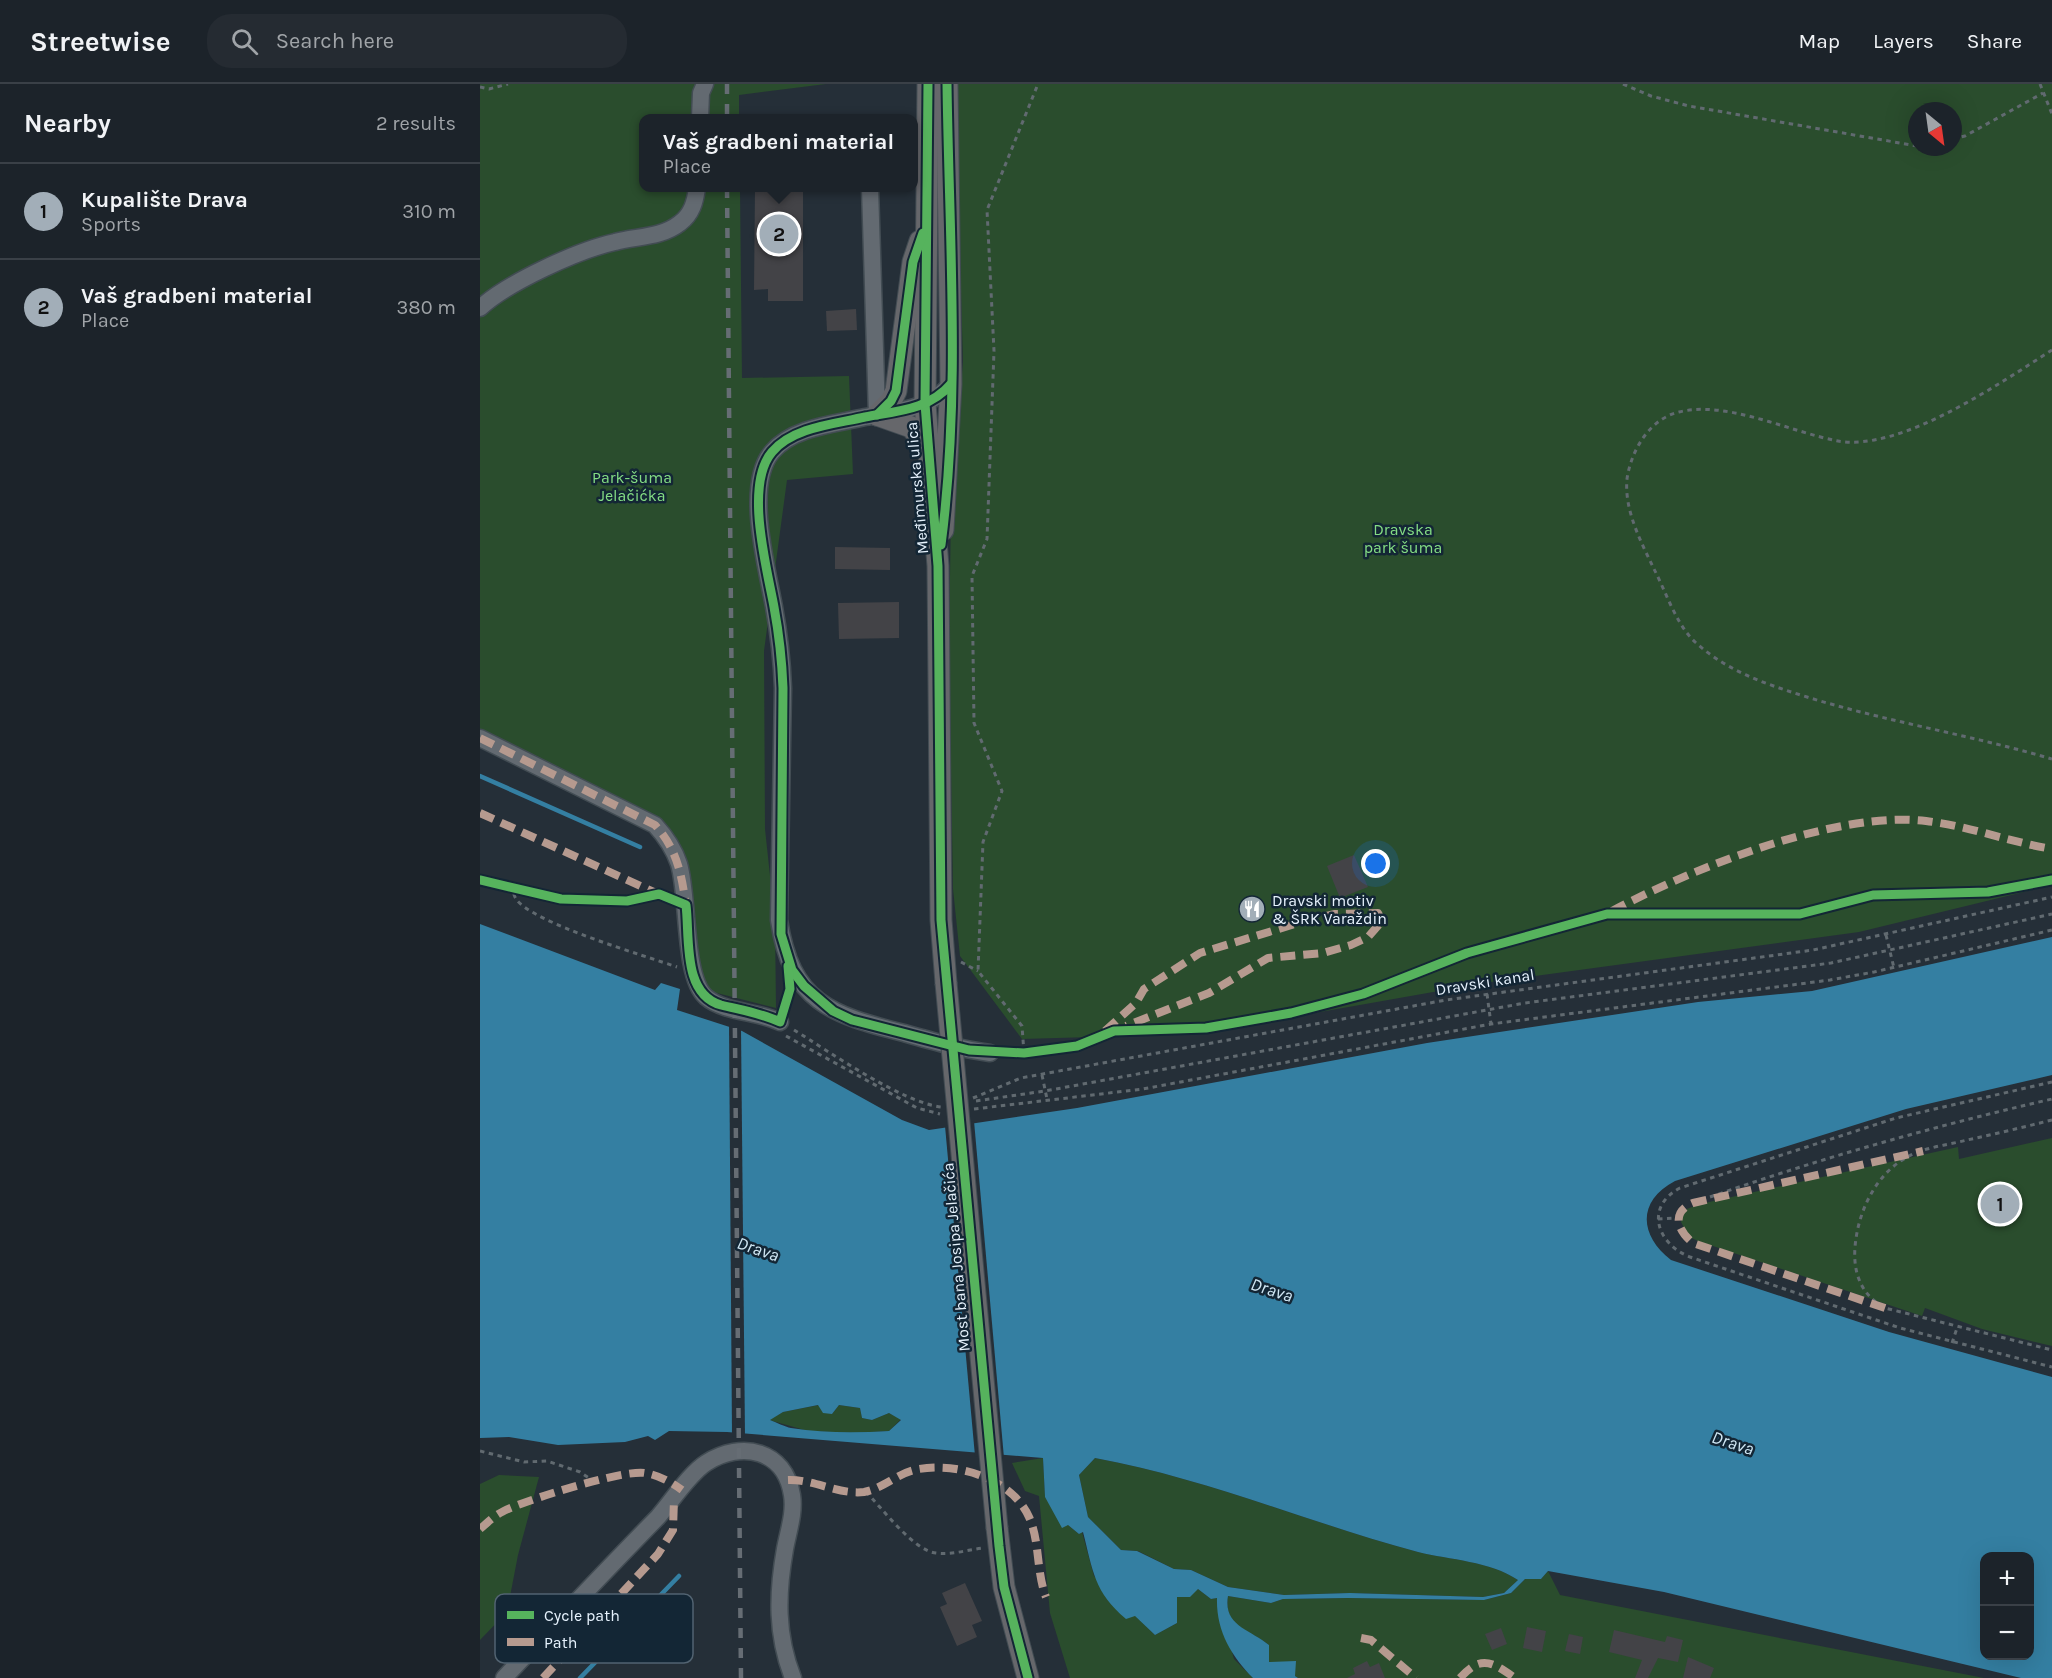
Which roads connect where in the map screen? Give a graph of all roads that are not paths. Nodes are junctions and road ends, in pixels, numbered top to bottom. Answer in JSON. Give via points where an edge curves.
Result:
{"nodes":[{"id":1,"x":705,"y":84,"type":"edge"},
{"id":2,"x":928,"y":84,"type":"edge"},
{"id":3,"x":947,"y":84,"type":"edge"},
{"id":4,"x":700,"y":114,"type":"edge"},
{"id":5,"x":696,"y":192,"type":"edge"},
{"id":6,"x":870,"y":192,"type":"edge"},
{"id":7,"x":928,"y":218,"type":"junction"},
{"id":8,"x":480,"y":309,"type":"edge"},
{"id":9,"x":951,"y":384,"type":"junction"},
{"id":10,"x":925,"y":404,"type":"junction"},
{"id":11,"x":877,"y":415,"type":"junction"},
{"id":12,"x":928,"y":446,"type":"junction"},
{"id":13,"x":938,"y":566,"type":"junction"},
{"id":14,"x":480,"y":738,"type":"edge"},
{"id":15,"x":946,"y":983,"type":"joint"},
{"id":16,"x":779,"y":1027,"type":"road end"},
{"id":17,"x":990,"y":1053,"type":"dead end"},
{"id":18,"x":584,"y":1594,"type":"edge"},
{"id":19,"x":518,"y":1663,"type":"edge"},
{"id":20,"x":504,"y":1678,"type":"edge"},
{"id":21,"x":793,"y":1678,"type":"edge"},
{"id":22,"x":1028,"y":1678,"type":"edge"}],
"edges":[{"from":1,"to":4,"type":"street"},
{"from":2,"to":7,"type":"main road","name":"Međimurska ulica"},
{"from":3,"to":9,"type":"main road","name":"Međimurska ulica"},
{"from":5,"to":8,"type":"street","via":[[692,211],[680,224],[650,237],[614,242],[550,267],[517,283]]},
{"from":6,"to":11,"type":"street"},
{"from":7,"to":10,"type":"main road","name":"Međimurska ulica"},
{"from":7,"to":11,"type":"main road","via":[[913,262],[896,391]]},
{"from":9,"to":10,"type":"street"},
{"from":9,"to":13,"type":"main road","name":"Međimurska ulica","via":[[948,476]]},
{"from":10,"to":11,"type":"street"},
{"from":10,"to":12,"type":"main road","name":"Međimurska ulica"},
{"from":11,"to":12,"type":"main road","via":[[911,427]]},
{"from":11,"to":17,"type":"street","via":[[818,427],[791,438],[773,451],[762,474],[760,518],[782,676],[781,934],[792,970],[832,1011],[852,1020]]},
{"from":12,"to":13,"type":"main road","name":"Međimurska ulica"},
{"from":13,"to":15,"type":"main road","name":"Međimurska ulica","via":[[941,909]]},
{"from":14,"to":16,"type":"street","via":[[655,825],[673,849],[681,873],[692,974],[701,992],[718,1004]]},
{"from":15,"to":22,"type":"main road","name":"Most bana Josipa Jelačića","bridge":true,"via":[[997,1528],[1004,1587]]},
{"from":18,"to":21,"type":"street","via":[[694,1473],[715,1458],[760,1451],[780,1465],[792,1493],[794,1507],[781,1569],[778,1608],[782,1646]]},
{"from":19,"to":20,"type":"street"}]}
